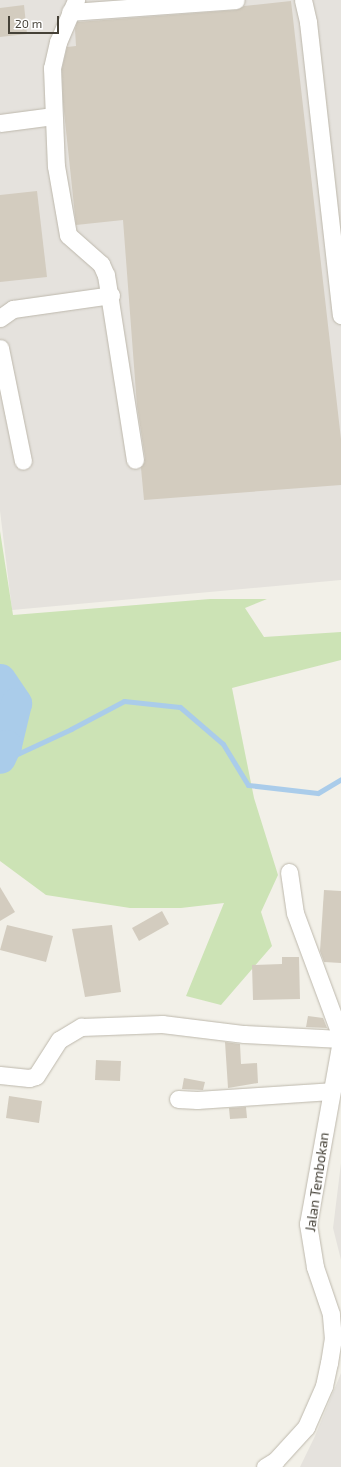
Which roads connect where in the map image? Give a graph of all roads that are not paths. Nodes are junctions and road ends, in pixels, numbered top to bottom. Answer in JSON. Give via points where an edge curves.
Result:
{"nodes":[{"id":1,"x":236,"y":0,"type":"edge"},
{"id":2,"x":303,"y":0,"type":"edge"},
{"id":3,"x":73,"y":6,"type":"edge"},
{"id":4,"x":53,"y":116,"type":"junction"},
{"id":5,"x":0,"y":123,"type":"edge"},
{"id":6,"x":111,"y":295,"type":"junction"},
{"id":7,"x":341,"y":315,"type":"edge"},
{"id":8,"x":0,"y":318,"type":"edge"},
{"id":9,"x":0,"y":348,"type":"edge"},
{"id":10,"x":135,"y":460,"type":"dead end"},
{"id":11,"x":24,"y":461,"type":"dead end"},
{"id":12,"x":289,"y":872,"type":"dead end"},
{"id":13,"x":341,"y":1039,"type":"edge"},
{"id":14,"x":0,"y":1075,"type":"edge"},
{"id":15,"x":331,"y":1091,"type":"junction"},
{"id":16,"x":178,"y":1099,"type":"dead end"},
{"id":17,"x":266,"y":1467,"type":"edge"}],
"edges":[{"from":1,"to":3,"type":"street"},
{"from":2,"to":7,"type":"street","via":[[308,22]]},
{"from":3,"to":4,"type":"street","via":[[58,42],[52,68]]},
{"from":4,"to":5,"type":"street"},
{"from":4,"to":6,"type":"street","via":[[56,166],[64,224],[68,236],[101,264]]},
{"from":6,"to":8,"type":"street","via":[[13,309]]},
{"from":6,"to":10,"type":"street"},
{"from":9,"to":11,"type":"street"},
{"from":12,"to":13,"type":"street","via":[[295,913]]},
{"from":13,"to":14,"type":"street","via":[[244,1034],[162,1024],[81,1027],[59,1040],[36,1076],[29,1078]]},
{"from":13,"to":15,"type":"street","name":"Jalan Tembokan"},
{"from":15,"to":16,"type":"street"},
{"from":15,"to":17,"type":"street","name":"Jalan Tembokan","via":[[308,1224],[315,1267],[331,1314],[332,1339],[329,1363],[321,1392],[306,1426],[276,1460]]}]}
